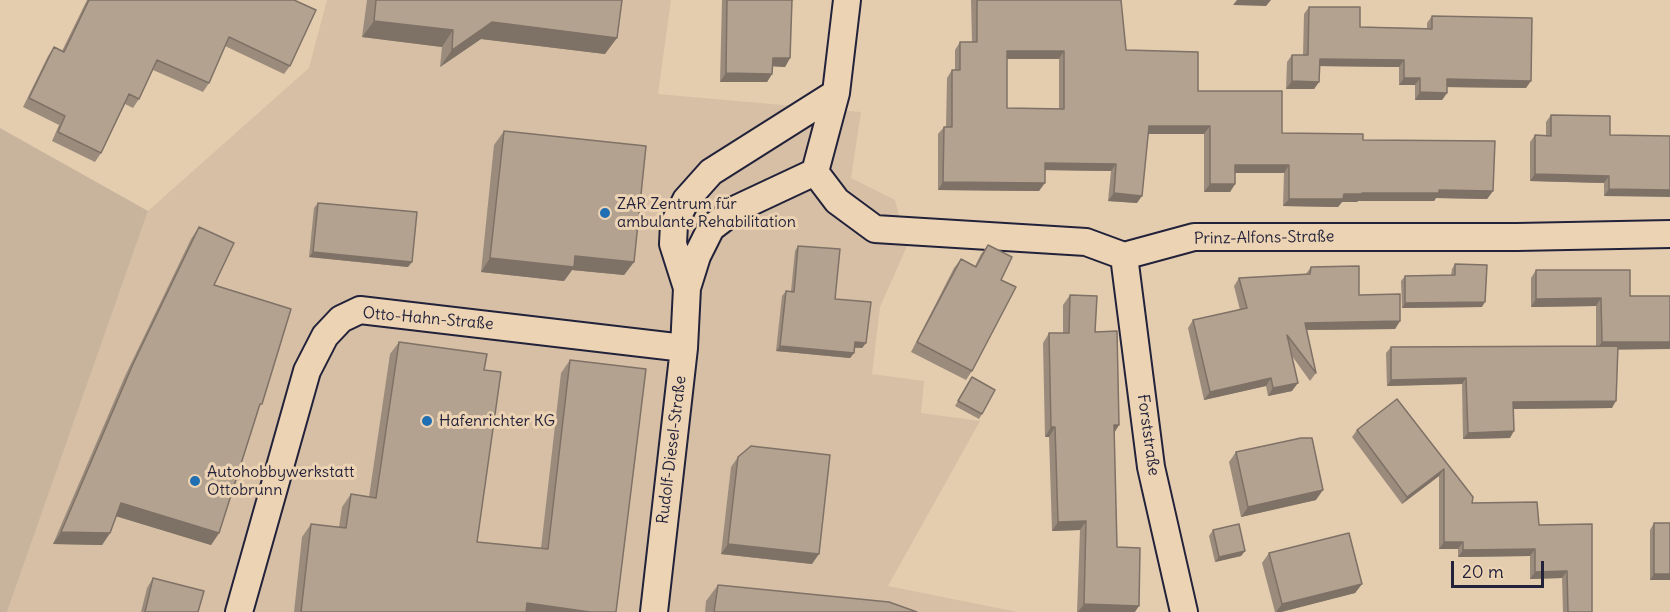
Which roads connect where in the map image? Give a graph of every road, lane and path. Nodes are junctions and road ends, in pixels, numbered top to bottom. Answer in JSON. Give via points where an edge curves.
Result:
{"nodes":[{"id":1,"x":847,"y":0,"type":"edge"},
{"id":2,"x":836,"y":93,"type":"junction"},
{"id":3,"x":815,"y":172,"type":"junction"},
{"id":4,"x":1670,"y":234,"type":"edge"},
{"id":5,"x":1124,"y":256,"type":"junction"},
{"id":6,"x":687,"y":288,"type":"junction"},
{"id":7,"x":684,"y":348,"type":"junction"},
{"id":8,"x":239,"y":612,"type":"edge"},
{"id":9,"x":654,"y":612,"type":"edge"},
{"id":10,"x":1184,"y":612,"type":"edge"}],
"edges":[{"from":1,"to":2,"type":"street"},
{"from":2,"to":3,"type":"street"},
{"from":2,"to":6,"type":"street","name":"Rudolf-Diesel-Straße","via":[[711,172],[686,200],[674,224],[673,244]]},
{"from":3,"to":5,"type":"street","via":[[837,201],[875,229],[1086,242]]},
{"from":3,"to":6,"type":"street","name":"Rudolf-Diesel-Straße","via":[[736,208],[711,228]]},
{"from":4,"to":5,"type":"street","name":"Prinz-Alfons-Straße","via":[[1194,237]]},
{"from":5,"to":10,"type":"street","name":"Forststraße","via":[[1151,467]]},
{"from":6,"to":7,"type":"street","name":"Rudolf-Diesel-Straße"},
{"from":7,"to":8,"type":"street","name":"Otto-Hahn-Straße","via":[[360,310],[341,319],[325,336],[307,371]]},
{"from":7,"to":9,"type":"street","name":"Rudolf-Diesel-Straße"}]}
